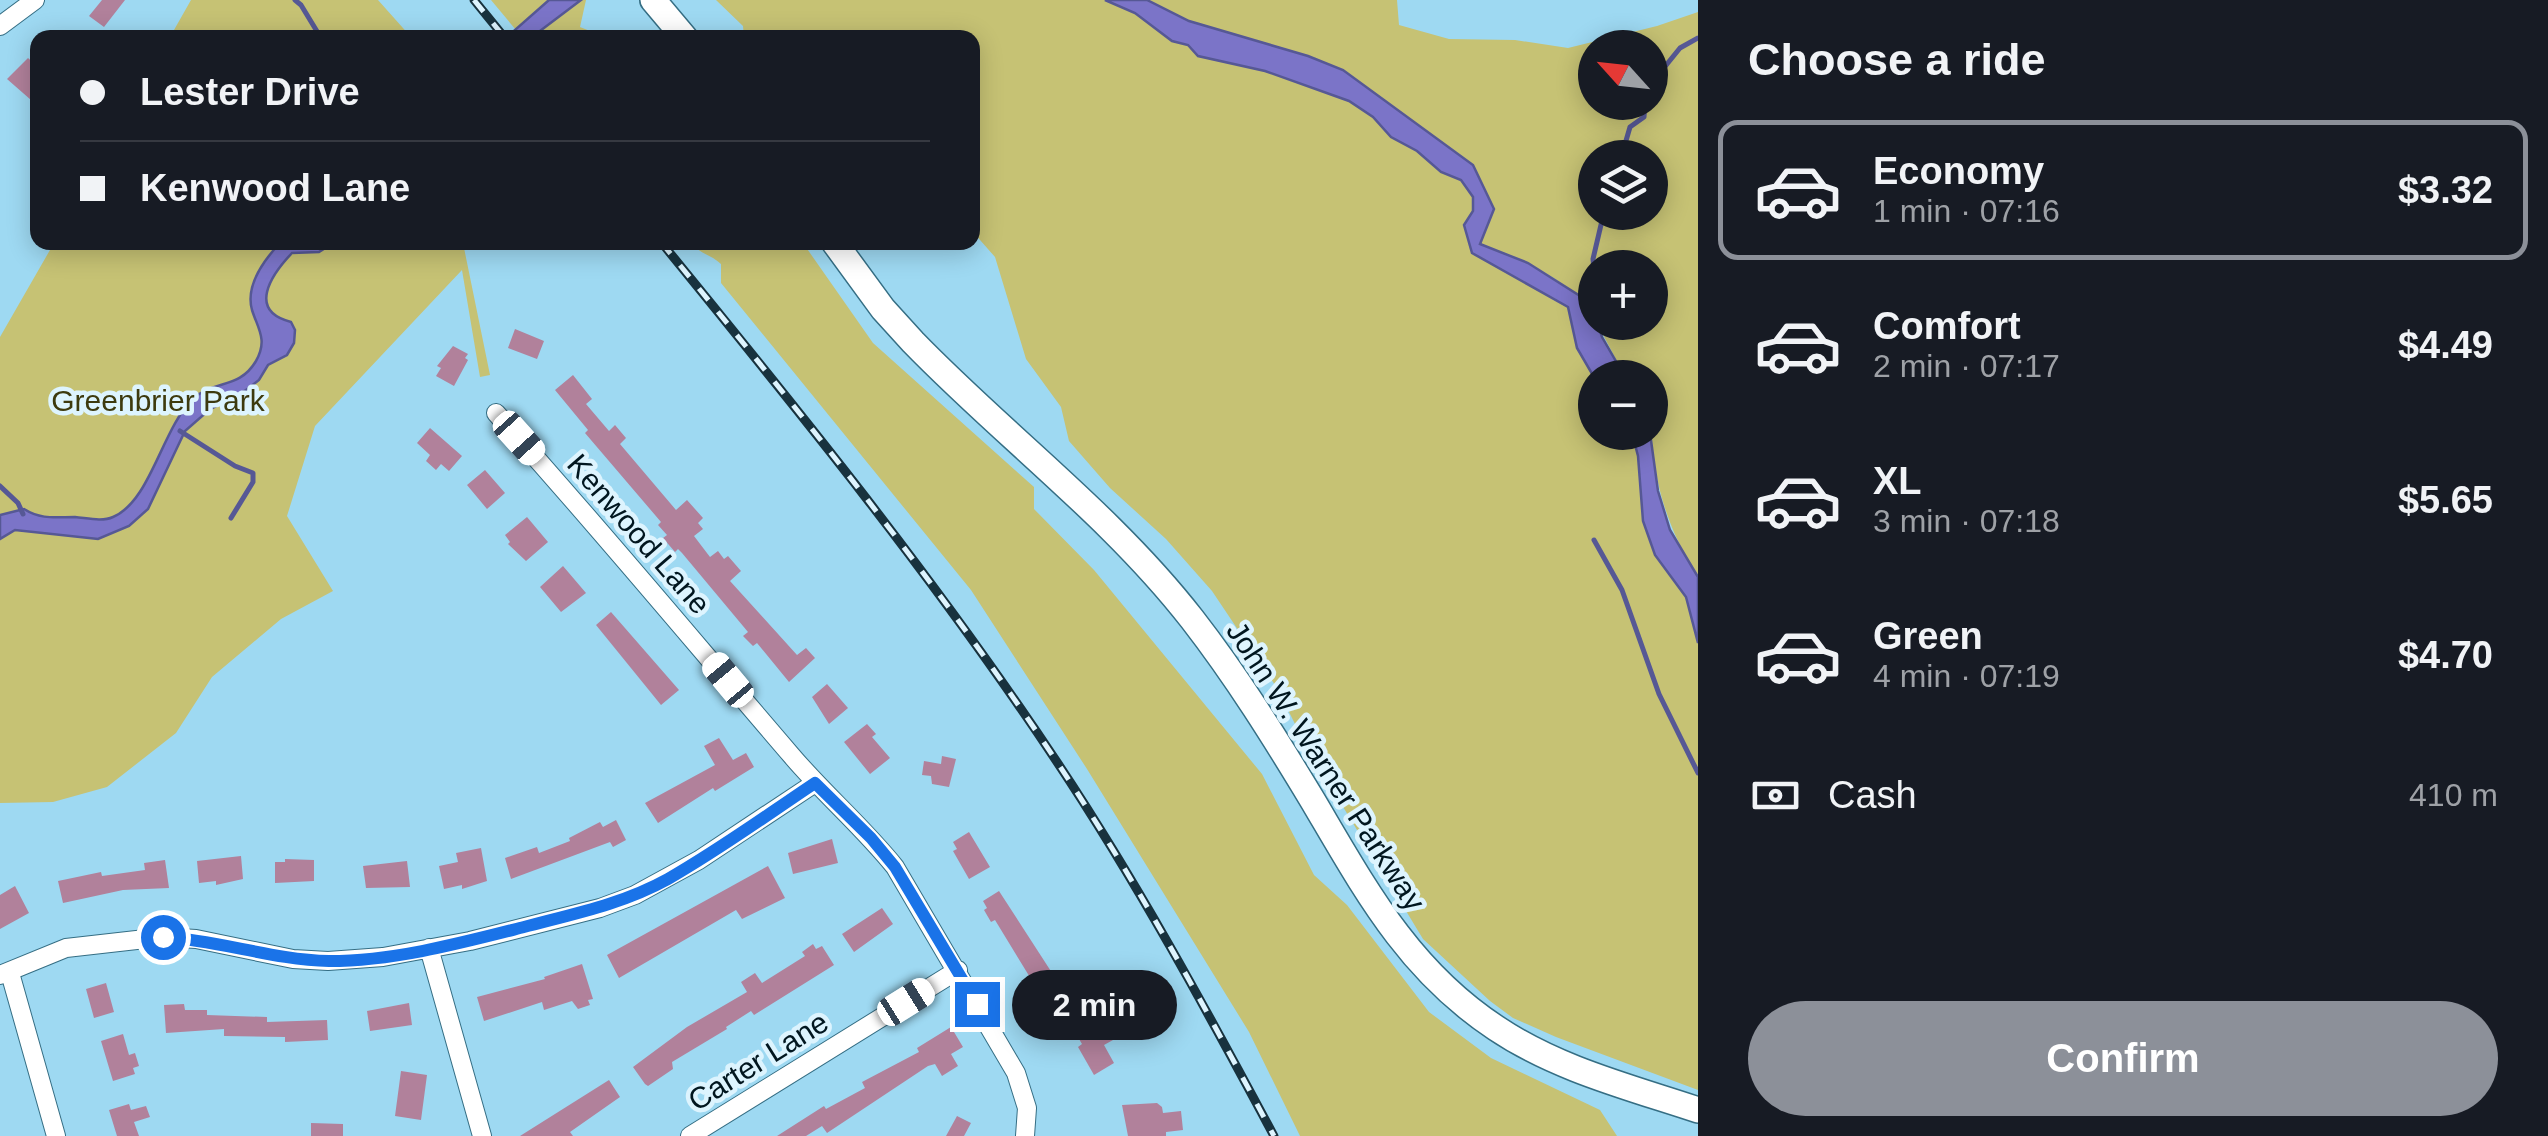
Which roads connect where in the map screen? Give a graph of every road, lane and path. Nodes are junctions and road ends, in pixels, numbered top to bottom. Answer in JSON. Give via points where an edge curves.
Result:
{"nodes":[{"id":1,"x":35,"y":0,"type":"edge"},
{"id":2,"x":653,"y":0,"type":"edge"},
{"id":3,"x":0,"y":26,"type":"edge"},
{"id":4,"x":678,"y":30,"type":"edge"},
{"id":5,"x":840,"y":250,"type":"edge"},
{"id":6,"x":496,"y":413,"type":"dead end"},
{"id":7,"x":815,"y":783,"type":"junction"},
{"id":8,"x":429,"y":948,"type":"junction"},
{"id":9,"x":958,"y":970,"type":"junction"},
{"id":10,"x":5,"y":974,"type":"edge"},
{"id":11,"x":1698,"y":1110,"type":"edge"},
{"id":12,"x":56,"y":1136,"type":"edge"},
{"id":13,"x":482,"y":1136,"type":"edge"},
{"id":14,"x":690,"y":1136,"type":"edge"},
{"id":15,"x":1025,"y":1136,"type":"edge"}],
"edges":[{"from":1,"to":3,"type":"street"},
{"from":2,"to":4,"type":"main road"},
{"from":5,"to":11,"type":"main road","name":"John W. Warner Parkway","via":[[913,342],[1125,542],[1190,616],[1255,705],[1411,956],[1470,1010],[1535,1052]]},
{"from":6,"to":7,"type":"street","name":"Kenwood Lane"},
{"from":7,"to":8,"type":"street","via":[[635,895]]},
{"from":7,"to":9,"type":"street","name":"Kenwood Lane","via":[[895,867]]},
{"from":8,"to":10,"type":"street","via":[[328,961],[163,937],[66,948]]},
{"from":8,"to":13,"type":"street"},
{"from":9,"to":14,"type":"street","name":"Carter Lane"},
{"from":9,"to":15,"type":"street","name":"Kenwood Lane","via":[[1024,1090]]},
{"from":10,"to":12,"type":"street"}]}
